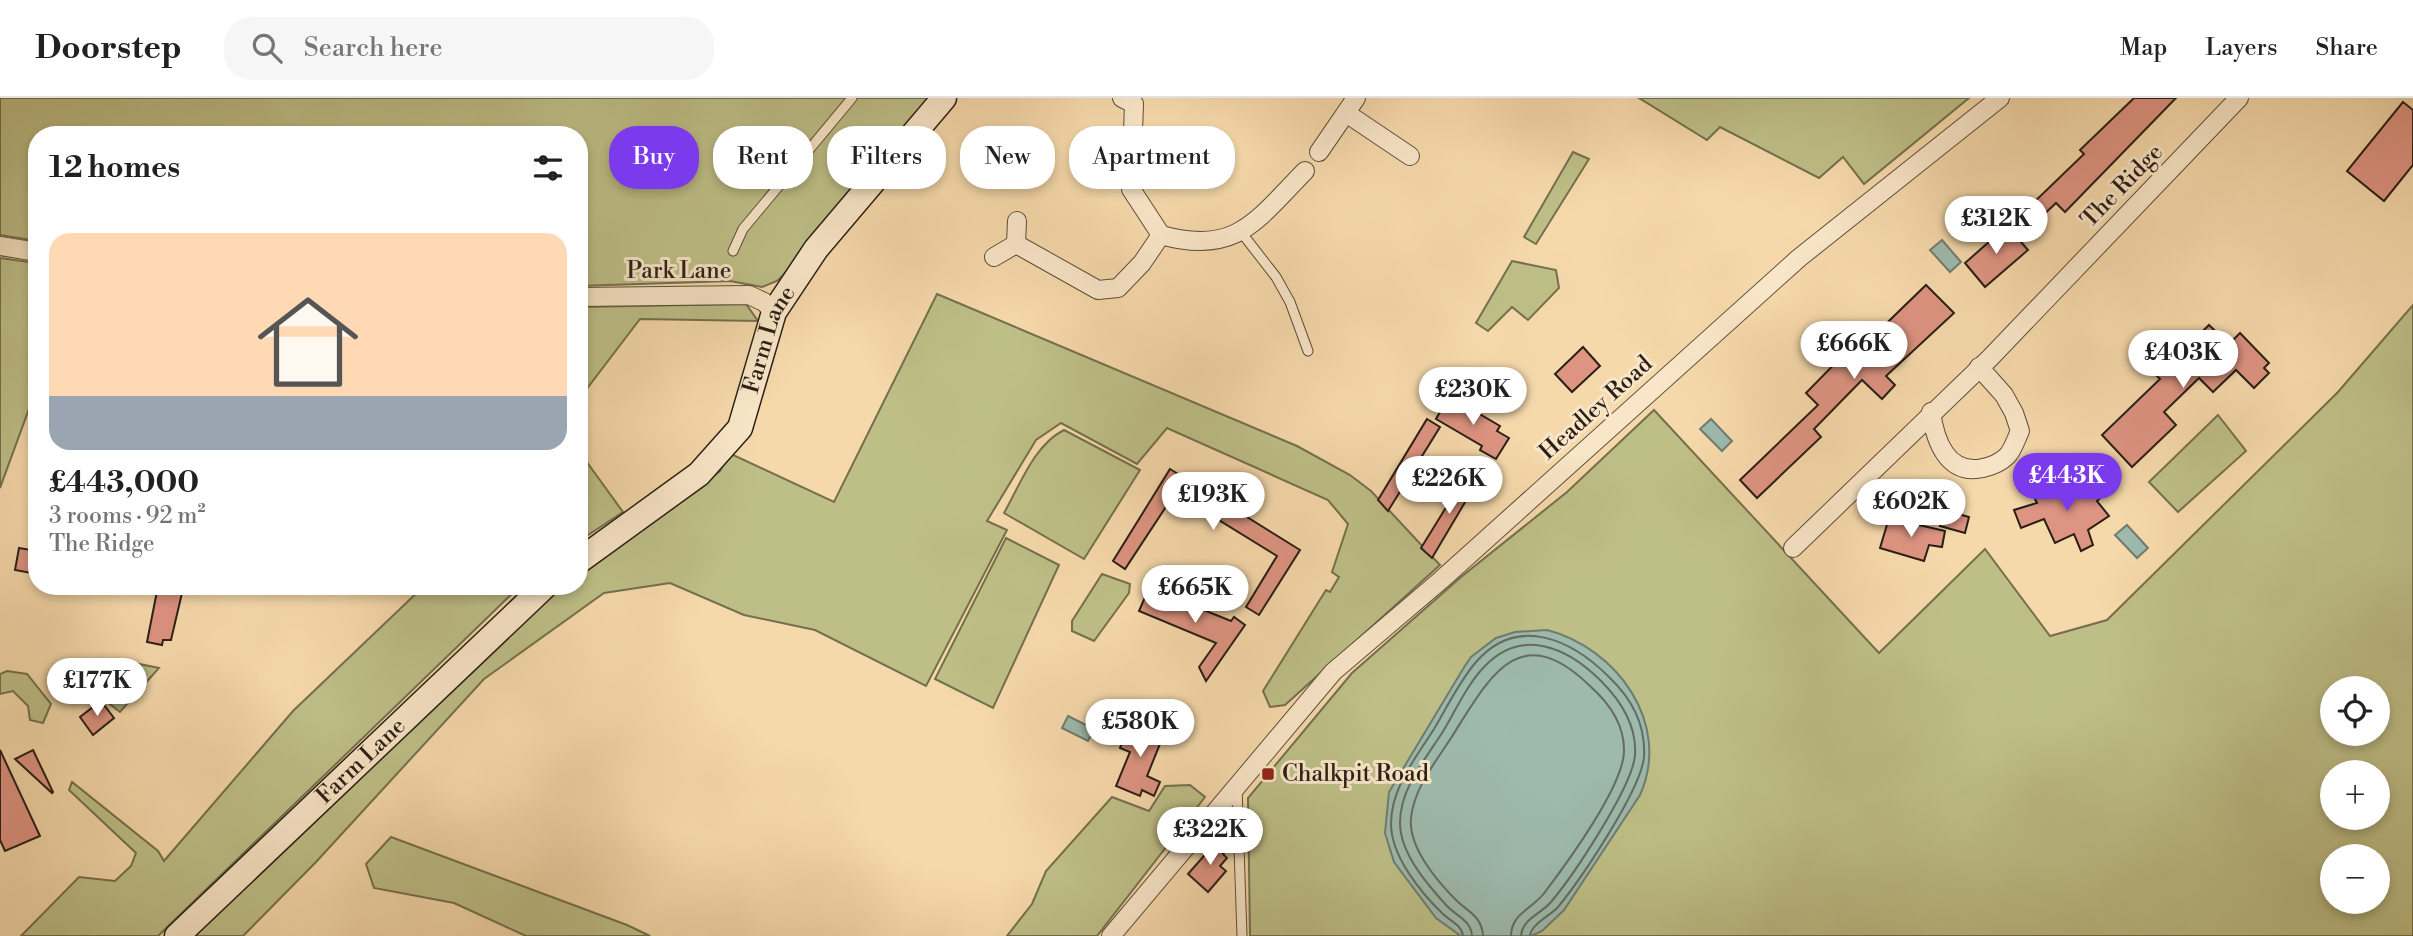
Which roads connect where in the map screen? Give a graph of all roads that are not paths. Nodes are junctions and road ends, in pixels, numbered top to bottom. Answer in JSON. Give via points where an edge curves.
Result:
{"nodes":[{"id":1,"x":852,"y":98,"type":"edge"},
{"id":2,"x":944,"y":98,"type":"edge"},
{"id":3,"x":2000,"y":98,"type":"edge"},
{"id":4,"x":2239,"y":98,"type":"edge"},
{"id":5,"x":1134,"y":100,"type":"edge"},
{"id":6,"x":1351,"y":105,"type":"edge"},
{"id":7,"x":1319,"y":152,"type":"dead end"},
{"id":8,"x":1410,"y":156,"type":"dead end"},
{"id":9,"x":1305,"y":171,"type":"dead end"},
{"id":10,"x":1017,"y":221,"type":"dead end"},
{"id":11,"x":1241,"y":232,"type":"junction"},
{"id":12,"x":1161,"y":235,"type":"junction"},
{"id":13,"x":1016,"y":244,"type":"junction"},
{"id":14,"x":0,"y":246,"type":"edge"},
{"id":15,"x":28,"y":251,"type":"edge"},
{"id":16,"x":733,"y":251,"type":"dead end"},
{"id":17,"x":994,"y":257,"type":"dead end"},
{"id":18,"x":588,"y":297,"type":"edge"},
{"id":19,"x":774,"y":312,"type":"junction"},
{"id":20,"x":1308,"y":351,"type":"dead end"},
{"id":21,"x":1979,"y":367,"type":"junction"},
{"id":22,"x":1931,"y":412,"type":"junction"},
{"id":23,"x":1794,"y":548,"type":"dead end"},
{"id":24,"x":588,"y":554,"type":"edge"},
{"id":25,"x":536,"y":595,"type":"edge"},
{"id":26,"x":1237,"y":786,"type":"junction"},
{"id":27,"x":177,"y":936,"type":"edge"},
{"id":28,"x":1111,"y":936,"type":"edge"},
{"id":29,"x":1242,"y":936,"type":"edge"}],
"edges":[{"from":1,"to":16,"type":"lane","via":[[743,229]]},
{"from":2,"to":19,"type":"street","name":"Farm Lane","via":[[816,249]]},
{"from":3,"to":26,"type":"street","name":"Headley Road","via":[[1799,258],[1333,672]]},
{"from":4,"to":21,"type":"street","name":"The Ridge"},
{"from":5,"to":12,"type":"street","via":[[1132,189]]},
{"from":6,"to":7,"type":"street"},
{"from":6,"to":8,"type":"street"},
{"from":9,"to":11,"type":"street"},
{"from":10,"to":13,"type":"street"},
{"from":11,"to":12,"type":"street","via":[[1222,241],[1186,242]]},
{"from":11,"to":20,"type":"lane","via":[[1276,277]]},
{"from":12,"to":13,"type":"street","via":[[1118,288],[1098,290]]},
{"from":13,"to":17,"type":"street"},
{"from":14,"to":15,"type":"street"},
{"from":18,"to":19,"type":"street","name":"Park Lane","via":[[749,295]]},
{"from":19,"to":24,"type":"street","name":"Farm Lane","via":[[740,428],[699,474]]},
{"from":21,"to":22,"type":"street","name":"The Ridge"},
{"from":21,"to":22,"type":"street","via":[[2014,412],[2020,431],[2008,455],[1994,465],[1973,470],[1956,465],[1942,452]]},
{"from":22,"to":23,"type":"street","name":"The Ridge"},
{"from":25,"to":27,"type":"street","name":"Farm Lane"},
{"from":26,"to":28,"type":"street","name":"Headley Road"},
{"from":26,"to":29,"type":"lane"}]}
